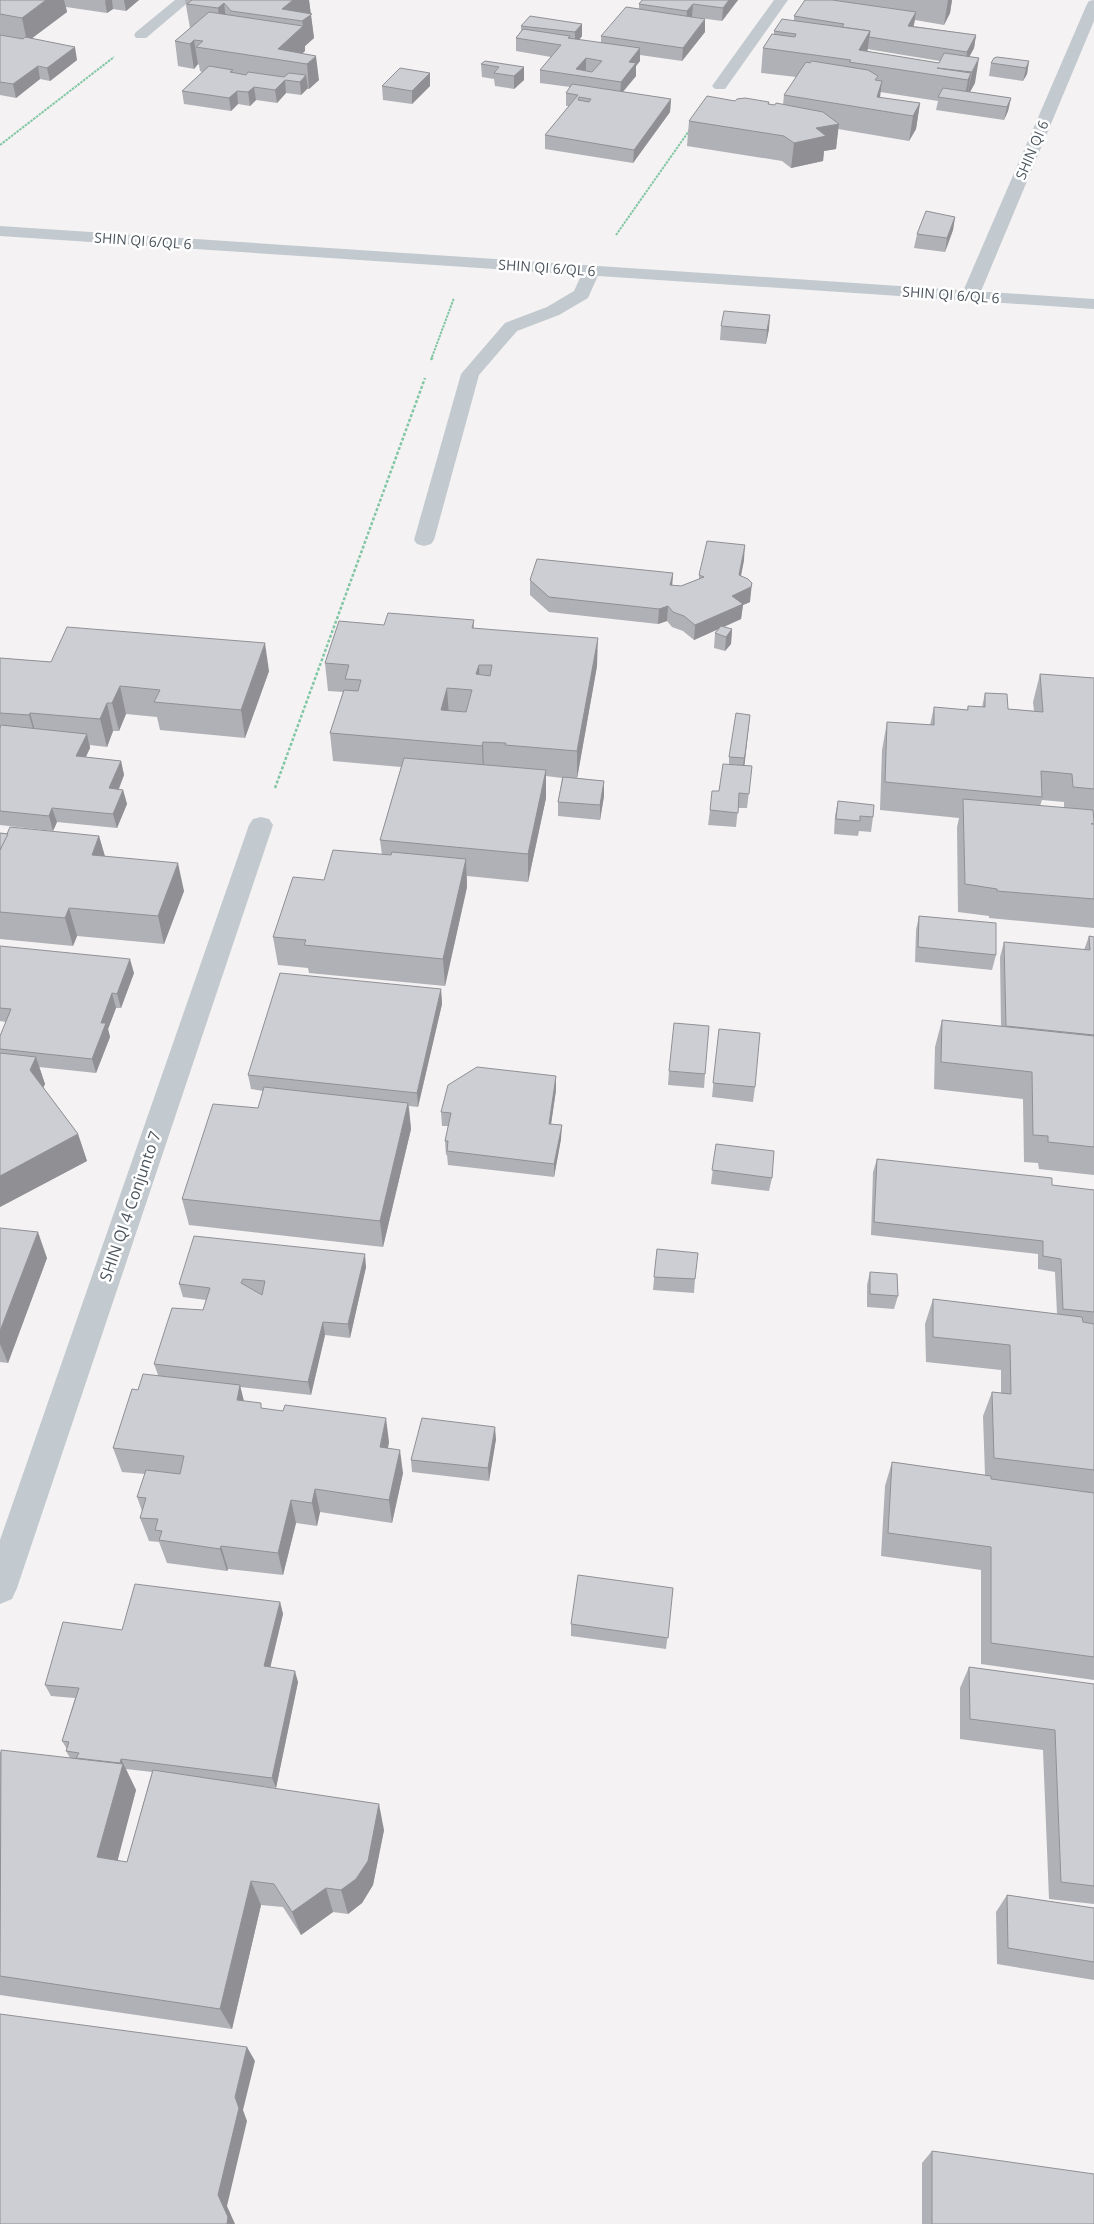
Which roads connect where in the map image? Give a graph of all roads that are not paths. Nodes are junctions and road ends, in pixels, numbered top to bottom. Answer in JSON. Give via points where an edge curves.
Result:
{"nodes":[{"id":1,"x":184,"y":0,"type":"edge"},
{"id":2,"x":781,"y":0,"type":"edge"},
{"id":3,"x":1094,"y":4,"type":"edge"},
{"id":4,"x":142,"y":36,"type":"road end"},
{"id":5,"x":720,"y":86,"type":"road end"},
{"id":6,"x":0,"y":231,"type":"edge"},
{"id":7,"x":591,"y":271,"type":"junction"},
{"id":8,"x":970,"y":296,"type":"junction"},
{"id":9,"x":1094,"y":304,"type":"edge"},
{"id":10,"x":424,"y":540,"type":"dead end"},
{"id":11,"x":261,"y":825,"type":"road end"},
{"id":12,"x":0,"y":1588,"type":"edge"}],
"edges":[{"from":1,"to":4,"type":"street"},
{"from":2,"to":5,"type":"street"},
{"from":3,"to":8,"type":"street","name":"SHIN QI 6"},
{"from":6,"to":7,"type":"street","name":"SHIN QI 6/QL 6"},
{"from":7,"to":8,"type":"street","name":"SHIN QI 6/QL 6"},
{"from":7,"to":10,"type":"street","via":[[582,294],[553,311],[511,328],[470,374]]},
{"from":8,"to":9,"type":"street","name":"SHIN QI 6/QL 6"},
{"from":11,"to":12,"type":"street","name":"SHIN QI 4 Conjunto 7"}]}
